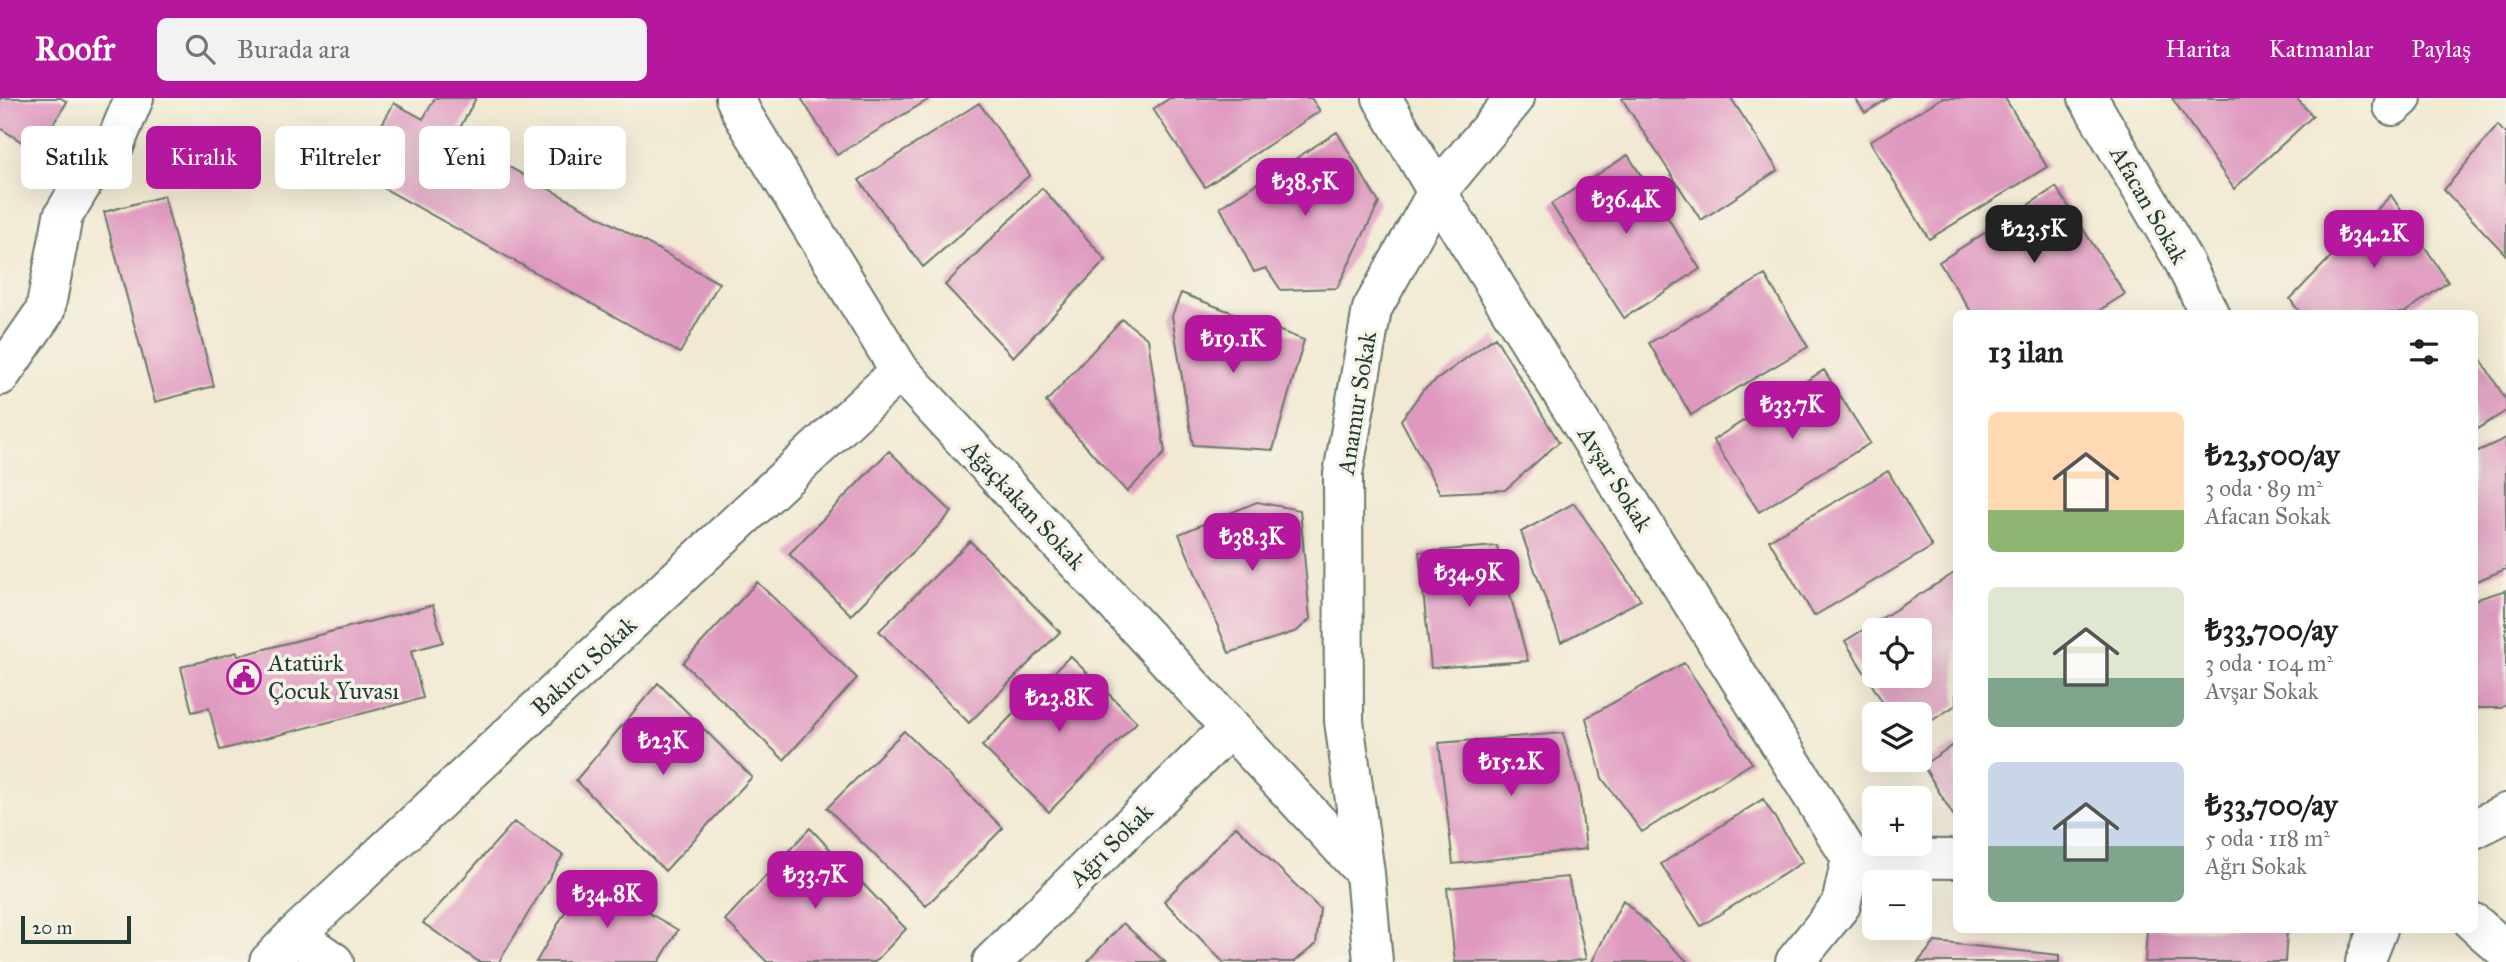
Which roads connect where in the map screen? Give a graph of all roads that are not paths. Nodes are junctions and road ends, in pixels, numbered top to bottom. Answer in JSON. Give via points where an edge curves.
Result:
{"nodes":[{"id":1,"x":134,"y":98,"type":"edge"},
{"id":2,"x":735,"y":98,"type":"edge"},
{"id":3,"x":1382,"y":98,"type":"edge"},
{"id":4,"x":1516,"y":98,"type":"edge"},
{"id":5,"x":2088,"y":98,"type":"edge"},
{"id":6,"x":1437,"y":192,"type":"junction"},
{"id":7,"x":2208,"y":310,"type":"edge"},
{"id":8,"x":900,"y":372,"type":"junction"},
{"id":9,"x":0,"y":376,"type":"edge"},
{"id":10,"x":1230,"y":728,"type":"junction"},
{"id":11,"x":2506,"y":813,"type":"edge"},
{"id":12,"x":2478,"y":827,"type":"edge"},
{"id":13,"x":1851,"y":858,"type":"junction"},
{"id":14,"x":1953,"y":859,"type":"edge"},
{"id":15,"x":1365,"y":873,"type":"junction"},
{"id":16,"x":2478,"y":926,"type":"edge"},
{"id":17,"x":2376,"y":933,"type":"edge"},
{"id":18,"x":2394,"y":933,"type":"edge"},
{"id":19,"x":295,"y":935,"type":"junction"},
{"id":20,"x":2506,"y":951,"type":"edge"},
{"id":21,"x":269,"y":962,"type":"edge"},
{"id":22,"x":334,"y":962,"type":"edge"},
{"id":23,"x":992,"y":962,"type":"edge"},
{"id":24,"x":1373,"y":962,"type":"edge"},
{"id":25,"x":1795,"y":962,"type":"edge"},
{"id":26,"x":2365,"y":962,"type":"edge"},
{"id":27,"x":2390,"y":962,"type":"edge"}],
"edges":[{"from":1,"to":9,"type":"street","via":[[115,144],[90,171],[63,216],[45,311]]},
{"from":2,"to":8,"type":"street","name":"Ağaçkakan Sokak"},
{"from":3,"to":6,"type":"street","name":"Avşar Sokak"},
{"from":4,"to":6,"type":"street","name":"Anamur Sokak"},
{"from":5,"to":7,"type":"street","name":"Afacan Sokak"},
{"from":6,"to":13,"type":"street","name":"Avşar Sokak"},
{"from":6,"to":15,"type":"street","name":"Anamur Sokak","via":[[1372,309],[1343,474],[1344,721]]},
{"from":8,"to":10,"type":"street","name":"Ağaçkakan Sokak"},
{"from":8,"to":19,"type":"street","name":"Bakırcı Sokak"},
{"from":10,"to":15,"type":"street","name":"Ağaçkakan Sokak"},
{"from":10,"to":23,"type":"street","name":"Ağrı Sokak"},
{"from":11,"to":12,"type":"street"},
{"from":13,"to":14,"type":"street"},
{"from":13,"to":25,"type":"street","via":[[1841,905]]},
{"from":15,"to":24,"type":"street","name":"Anamur Sokak"},
{"from":16,"to":20,"type":"street"},
{"from":17,"to":26,"type":"street"},
{"from":18,"to":27,"type":"street"},
{"from":19,"to":21,"type":"street","name":"Bakırcı Sokak"},
{"from":19,"to":22,"type":"street"}]}
